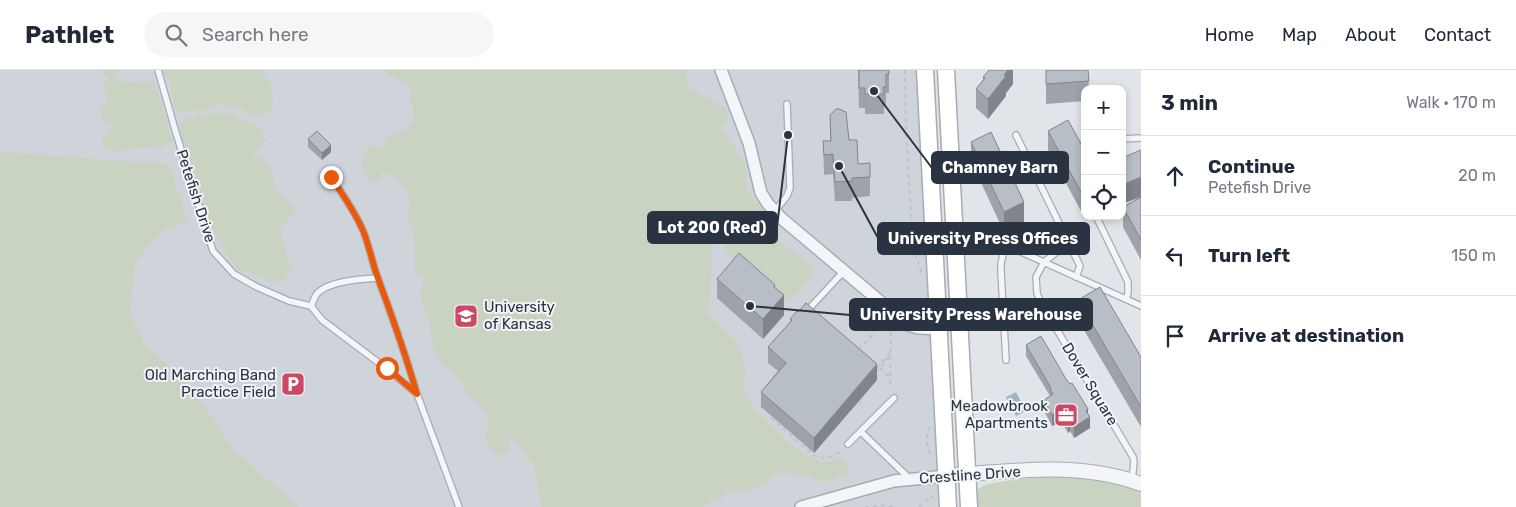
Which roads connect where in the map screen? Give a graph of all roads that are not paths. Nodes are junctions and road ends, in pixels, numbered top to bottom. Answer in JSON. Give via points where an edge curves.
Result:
{"nodes":[{"id":1,"x":158,"y":70,"type":"edge"},
{"id":2,"x":722,"y":70,"type":"edge"},
{"id":3,"x":925,"y":70,"type":"edge"},
{"id":4,"x":946,"y":70,"type":"edge"},
{"id":5,"x":787,"y":104,"type":"dead end"},
{"id":6,"x":1016,"y":135,"type":"dead end"},
{"id":7,"x":1141,"y":138,"type":"edge"},
{"id":8,"x":1126,"y":139,"type":"edge"},
{"id":9,"x":331,"y":177,"type":"dead end"},
{"id":10,"x":775,"y":211,"type":"junction"},
{"id":11,"x":1098,"y":220,"type":"edge"},
{"id":12,"x":954,"y":236,"type":"junction"},
{"id":13,"x":1066,"y":236,"type":"junction"},
{"id":14,"x":934,"y":237,"type":"junction"},
{"id":15,"x":1005,"y":245,"type":"junction"},
{"id":16,"x":1044,"y":262,"type":"junction"},
{"id":17,"x":844,"y":271,"type":"junction"},
{"id":18,"x":1076,"y":276,"type":"junction"},
{"id":19,"x":378,"y":278,"type":"junction"},
{"id":20,"x":1126,"y":299,"type":"junction"},
{"id":21,"x":311,"y":306,"type":"junction"},
{"id":22,"x":1141,"y":306,"type":"edge"},
{"id":23,"x":804,"y":313,"type":"edge"},
{"id":24,"x":939,"y":329,"type":"junction"},
{"id":25,"x":1006,"y":360,"type":"dead end"},
{"id":26,"x":417,"y":394,"type":"junction"},
{"id":27,"x":894,"y":398,"type":"dead end"},
{"id":28,"x":861,"y":432,"type":"junction"},
{"id":29,"x":848,"y":444,"type":"dead end"},
{"id":30,"x":967,"y":474,"type":"junction"},
{"id":31,"x":946,"y":476,"type":"junction"},
{"id":32,"x":910,"y":479,"type":"junction"},
{"id":33,"x":1136,"y":482,"type":"edge"},
{"id":34,"x":813,"y":506,"type":"edge"},
{"id":35,"x":459,"y":507,"type":"edge"},
{"id":36,"x":801,"y":507,"type":"edge"},
{"id":37,"x":948,"y":507,"type":"edge"},
{"id":38,"x":969,"y":507,"type":"edge"}],
"edges":[{"from":1,"to":21,"type":"lane","name":"Petefish Drive","via":[[213,251],[234,274],[257,287],[289,301]]},
{"from":2,"to":10,"type":"street","via":[[749,143],[761,193]]},
{"from":3,"to":14,"type":"main road"},
{"from":4,"to":12,"type":"main road"},
{"from":5,"to":10,"type":"lane","via":[[790,188]]},
{"from":6,"to":13,"type":"lane"},
{"from":7,"to":8,"type":"lane"},
{"from":9,"to":19,"type":"lane","via":[[352,207]]},
{"from":10,"to":17,"type":"street"},
{"from":11,"to":20,"type":"lane","via":[[1128,282]]},
{"from":12,"to":14,"type":"lane"},
{"from":12,"to":15,"type":"lane","via":[[984,237]]},
{"from":12,"to":30,"type":"main road"},
{"from":13,"to":16,"type":"lane","via":[[1058,251]]},
{"from":13,"to":18,"type":"lane","via":[[1080,266]]},
{"from":14,"to":24,"type":"main road"},
{"from":15,"to":16,"type":"lane"},
{"from":15,"to":25,"type":"lane","via":[[1001,272]]},
{"from":16,"to":18,"type":"lane"},
{"from":16,"to":33,"type":"lane","name":"Dover Square","via":[[1036,276],[1039,298],[1133,457]]},
{"from":17,"to":23,"type":"lane"},
{"from":17,"to":24,"type":"street","via":[[893,320],[918,328]]},
{"from":18,"to":20,"type":"lane"},
{"from":19,"to":21,"type":"lane","via":[[350,280],[326,288],[316,294]]},
{"from":19,"to":26,"type":"lane"},
{"from":20,"to":22,"type":"lane"},
{"from":21,"to":26,"type":"lane","via":[[322,320]]},
{"from":24,"to":31,"type":"main road"},
{"from":26,"to":35,"type":"lane"},
{"from":27,"to":28,"type":"lane"},
{"from":28,"to":29,"type":"lane"},
{"from":28,"to":32,"type":"lane"},
{"from":30,"to":31,"type":"street","name":"Crestline Drive"},
{"from":30,"to":33,"type":"street","name":"Crestline Drive","via":[[1067,470],[1102,473]]},
{"from":30,"to":38,"type":"main road"},
{"from":31,"to":32,"type":"street","name":"Crestline Drive"},
{"from":31,"to":37,"type":"main road"},
{"from":32,"to":34,"type":"street","name":"Crestline Drive"},
{"from":34,"to":36,"type":"street","name":"Crestline Drive"}]}
